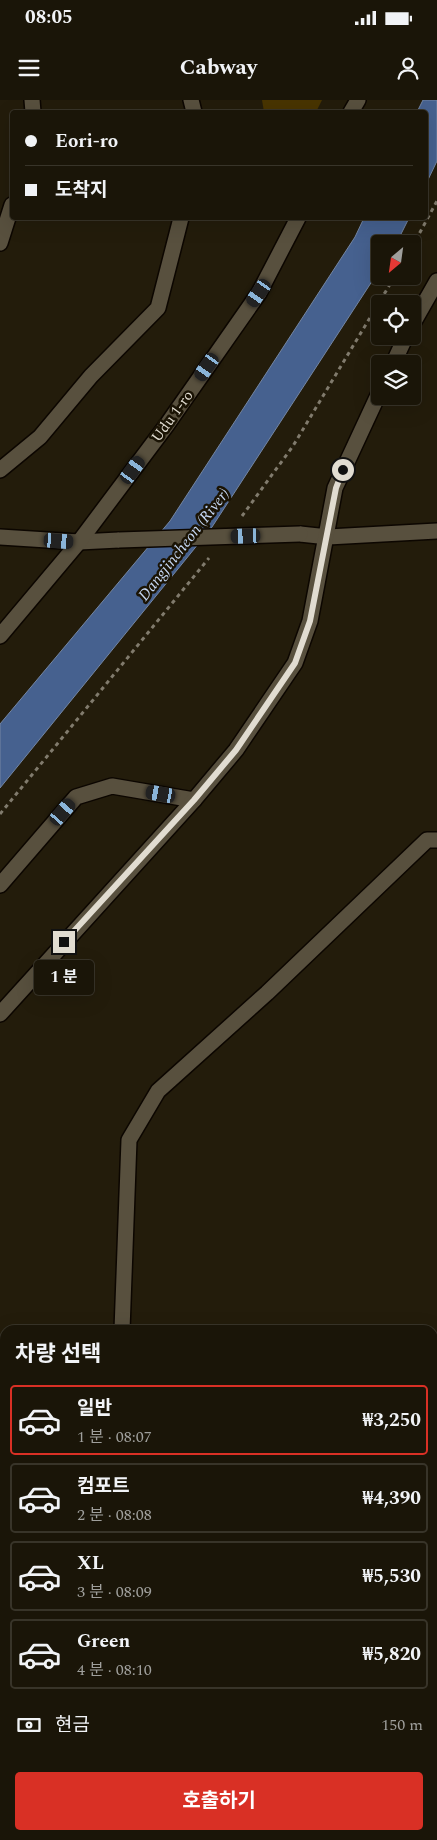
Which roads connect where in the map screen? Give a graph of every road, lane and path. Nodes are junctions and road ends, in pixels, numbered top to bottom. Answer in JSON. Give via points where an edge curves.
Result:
{"nodes":[{"id":1,"x":437,"y":201,"type":"edge"},
{"id":2,"x":10,"y":211,"type":"edge"},
{"id":3,"x":428,"y":218,"type":"edge"},
{"id":4,"x":180,"y":220,"type":"edge"},
{"id":5,"x":297,"y":220,"type":"edge"},
{"id":6,"x":427,"y":220,"type":"edge"},
{"id":7,"x":419,"y":235,"type":"edge"},
{"id":8,"x":0,"y":243,"type":"edge"},
{"id":9,"x":437,"y":281,"type":"edge"},
{"id":10,"x":421,"y":309,"type":"edge"},
{"id":11,"x":374,"y":405,"type":"edge"},
{"id":12,"x":0,"y":470,"type":"edge"},
{"id":13,"x":437,"y":531,"type":"edge"},
{"id":14,"x":0,"y":537,"type":"edge"},
{"id":15,"x":328,"y":537,"type":"junction"},
{"id":16,"x":79,"y":542,"type":"junction"},
{"id":17,"x":0,"y":636,"type":"edge"},
{"id":18,"x":194,"y":800,"type":"junction"},
{"id":19,"x":437,"y":840,"type":"edge"},
{"id":20,"x":0,"y":885,"type":"edge"},
{"id":21,"x":0,"y":1014,"type":"edge"},
{"id":22,"x":122,"y":1325,"type":"edge"}],
"edges":[{"from":1,"to":3,"type":"path"},
{"from":2,"to":8,"type":"street"},
{"from":4,"to":12,"type":"street","via":[[158,308],[91,376],[40,437]]},
{"from":5,"to":16,"type":"street","name":"Udu 1-ro","via":[[259,293],[166,426]]},
{"from":6,"to":7,"type":"path"},
{"from":9,"to":10,"type":"street"},
{"from":11,"to":15,"type":"street","via":[[336,488]]},
{"from":13,"to":15,"type":"street"},
{"from":14,"to":16,"type":"street"},
{"from":15,"to":16,"type":"street","bridge":true,"via":[[300,534]]},
{"from":15,"to":18,"type":"street","via":[[310,621],[295,663],[236,750]]},
{"from":16,"to":17,"type":"street","name":"Udu 1-ro"},
{"from":18,"to":20,"type":"street","via":[[112,786],[76,797]]},
{"from":18,"to":21,"type":"street"},
{"from":19,"to":22,"type":"street","via":[[427,840],[267,993],[158,1091],[129,1140]]}]}
